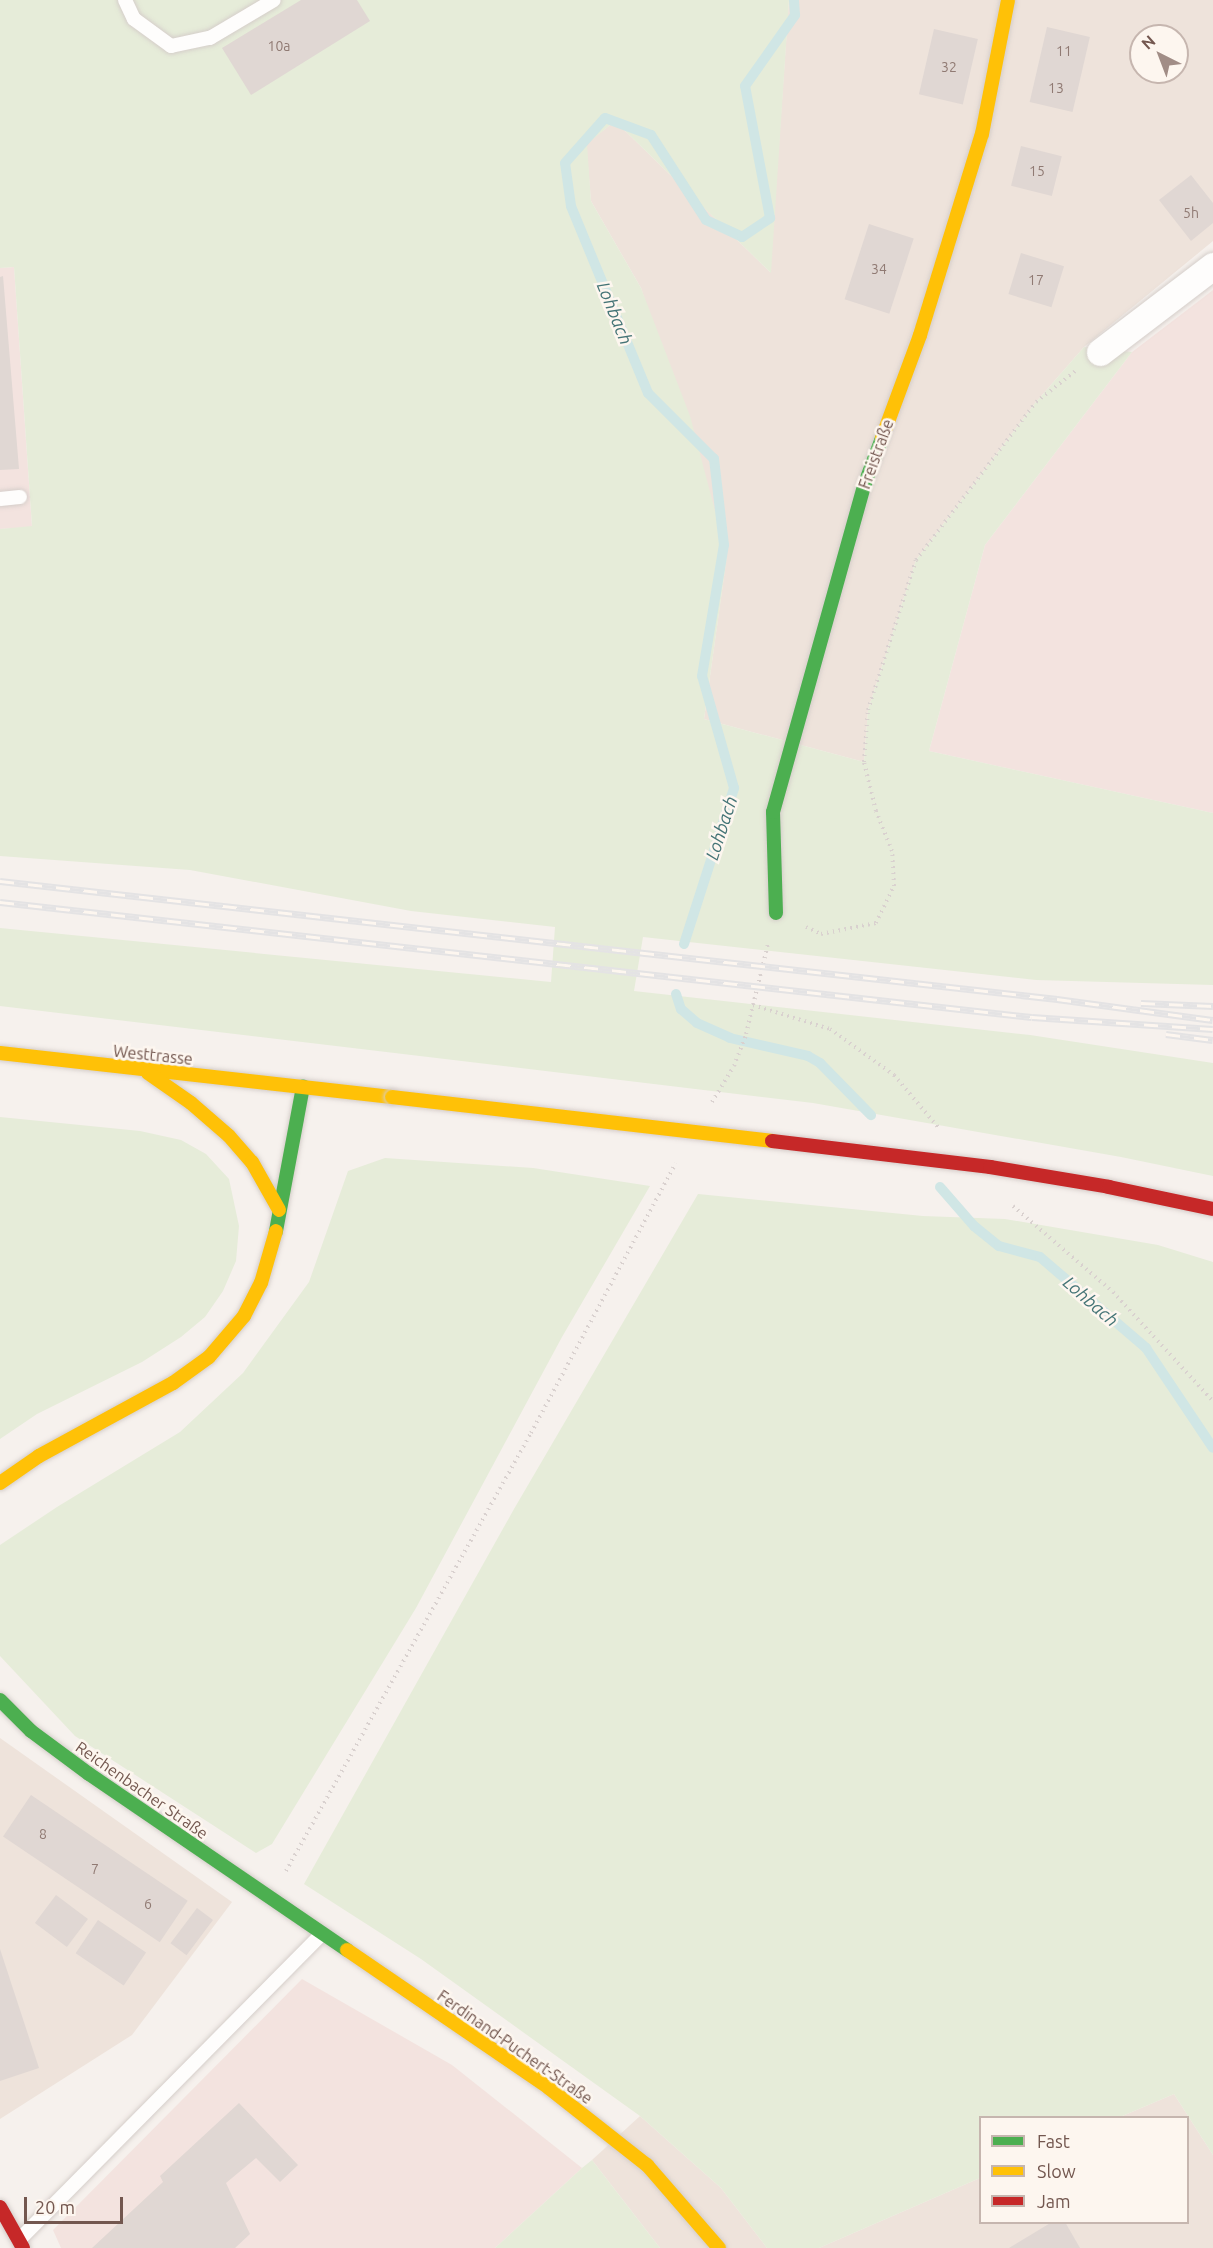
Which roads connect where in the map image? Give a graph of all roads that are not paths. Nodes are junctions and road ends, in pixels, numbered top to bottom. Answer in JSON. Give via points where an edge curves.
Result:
{"nodes":[{"id":1,"x":125,"y":0,"type":"edge"},
{"id":2,"x":274,"y":0,"type":"edge"},
{"id":3,"x":1008,"y":0,"type":"edge"},
{"id":4,"x":1213,"y":266,"type":"edge"},
{"id":5,"x":1100,"y":352,"type":"road end"},
{"id":6,"x":20,"y":497,"type":"dead end"},
{"id":7,"x":0,"y":499,"type":"edge"},
{"id":8,"x":776,"y":913,"type":"road end"},
{"id":9,"x":0,"y":1053,"type":"edge"},
{"id":10,"x":147,"y":1072,"type":"junction"},
{"id":11,"x":303,"y":1087,"type":"junction"},
{"id":12,"x":1213,"y":1209,"type":"edge"},
{"id":13,"x":279,"y":1210,"type":"junction"},
{"id":14,"x":0,"y":1483,"type":"edge"},
{"id":15,"x":0,"y":1700,"type":"edge"},
{"id":16,"x":270,"y":1900,"type":"joint"},
{"id":17,"x":322,"y":1935,"type":"junction"},
{"id":18,"x":0,"y":2206,"type":"edge"},
{"id":19,"x":21,"y":2244,"type":"edge"},
{"id":20,"x":719,"y":2248,"type":"edge"}],
"edges":[{"from":1,"to":2,"type":"lane","via":[[134,19],[171,46],[210,38]]},
{"from":3,"to":8,"type":"main road","name":"Freistraße","via":[[982,134],[920,335],[864,486],[773,812]]},
{"from":4,"to":5,"type":"street"},
{"from":6,"to":7,"type":"lane"},
{"from":9,"to":10,"type":"main road","name":"Westtrasse"},
{"from":10,"to":11,"type":"main road","name":"Westtrasse"},
{"from":10,"to":13,"type":"main road","via":[[191,1102],[229,1136],[252,1162]]},
{"from":11,"to":12,"type":"main road","name":"Westtrasse","bridge":true,"via":[[990,1167]]},
{"from":11,"to":13,"type":"main road"},
{"from":13,"to":14,"type":"main road","via":[[273,1249],[261,1283],[244,1316],[209,1357],[173,1383],[39,1456]]},
{"from":15,"to":16,"type":"main road","name":"Reichenbacher Straße","via":[[31,1731]]},
{"from":16,"to":17,"type":"main road","name":"Ferdinand-Puchert-Straße"},
{"from":17,"to":19,"type":"lane"},
{"from":17,"to":20,"type":"main road","name":"Ferdinand-Puchert-Straße","via":[[549,2088],[647,2165]]},
{"from":18,"to":19,"type":"main road"}]}
